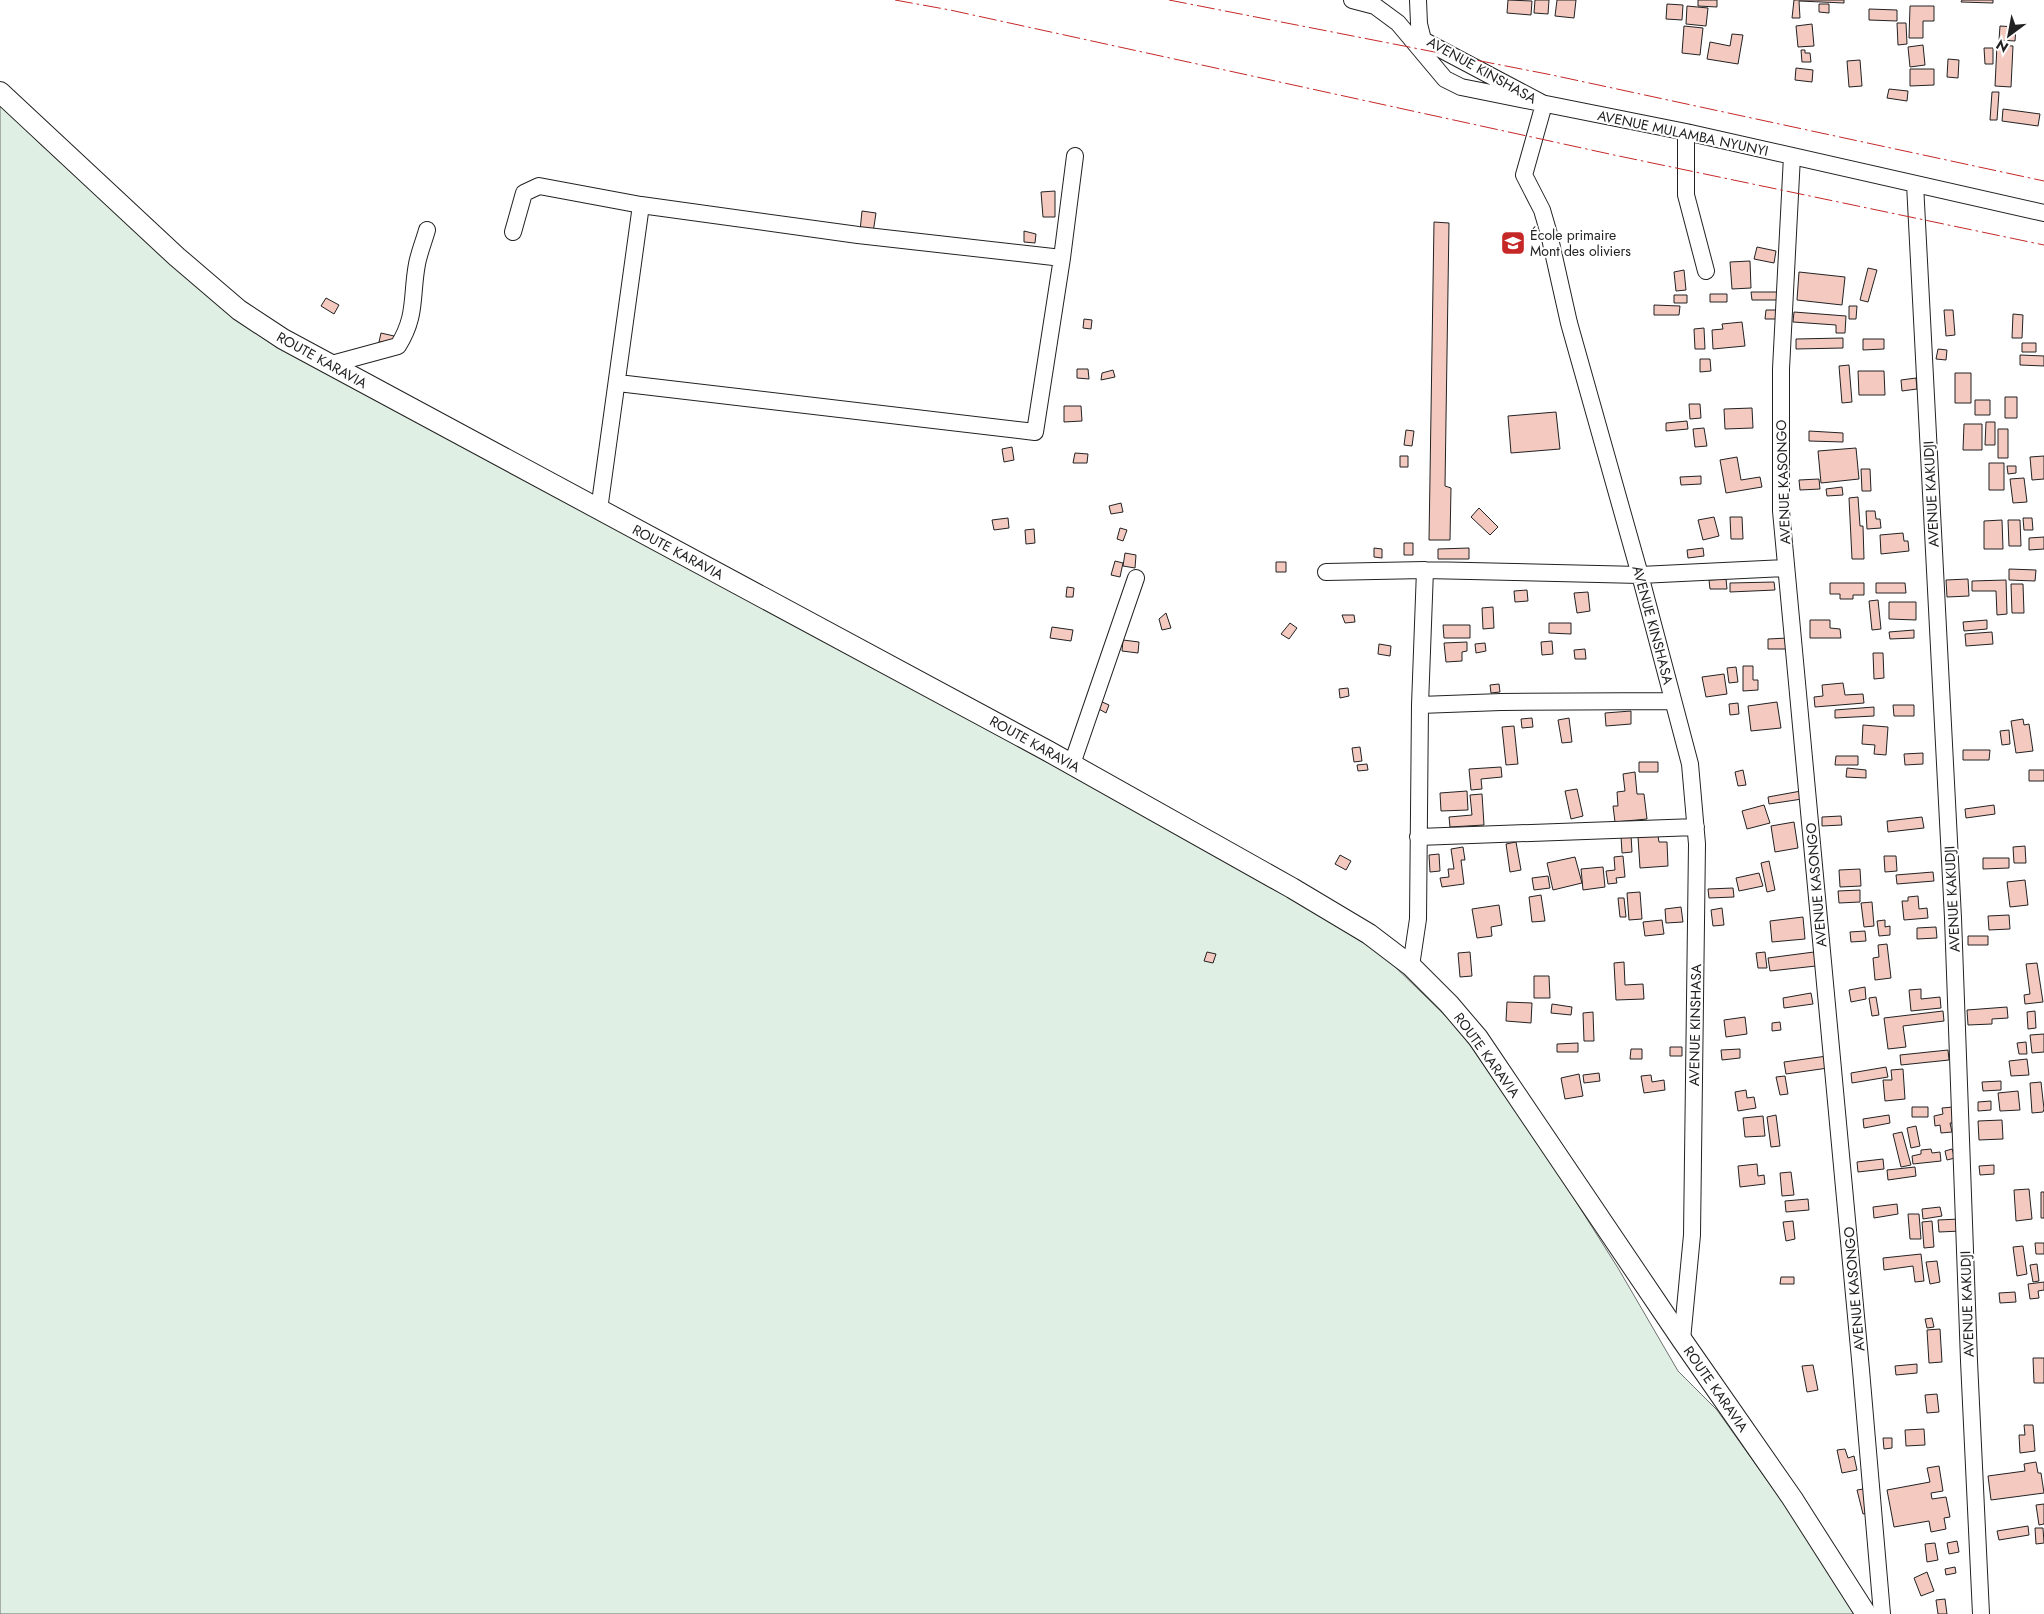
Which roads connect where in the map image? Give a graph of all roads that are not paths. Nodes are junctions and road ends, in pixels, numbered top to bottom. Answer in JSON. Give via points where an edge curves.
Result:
{"nodes":[{"id":1,"x":1352,"y":0,"type":"edge"},
{"id":2,"x":1418,"y":0,"type":"edge"},
{"id":3,"x":0,"y":92,"type":"edge"},
{"id":4,"x":1544,"y":104,"type":"junction"},
{"id":5,"x":1686,"y":132,"type":"junction"},
{"id":6,"x":1075,"y":156,"type":"dead end"},
{"id":7,"x":1792,"y":156,"type":"junction"},
{"id":8,"x":1915,"y":184,"type":"junction"},
{"id":9,"x":641,"y":205,"type":"junction"},
{"id":10,"x":2044,"y":213,"type":"edge"},
{"id":11,"x":428,"y":230,"type":"dead end"},
{"id":12,"x":513,"y":232,"type":"dead end"},
{"id":13,"x":1062,"y":258,"type":"junction"},
{"id":14,"x":1706,"y":271,"type":"dead end"},
{"id":15,"x":328,"y":364,"type":"junction"},
{"id":16,"x":618,"y":383,"type":"junction"},
{"id":17,"x":600,"y":510,"type":"junction"},
{"id":18,"x":1786,"y":568,"type":"junction"},
{"id":19,"x":1425,"y":570,"type":"junction"},
{"id":20,"x":1326,"y":572,"type":"dead end"},
{"id":21,"x":1640,"y":575,"type":"junction"},
{"id":22,"x":1136,"y":578,"type":"dead end"},
{"id":23,"x":1674,"y":701,"type":"junction"},
{"id":24,"x":1420,"y":705,"type":"junction"},
{"id":25,"x":1072,"y":764,"type":"junction"},
{"id":26,"x":1696,"y":827,"type":"junction"},
{"id":27,"x":1418,"y":837,"type":"junction"},
{"id":28,"x":1411,"y":966,"type":"junction"},
{"id":29,"x":1682,"y":1340,"type":"junction"},
{"id":30,"x":1866,"y":1614,"type":"edge"},
{"id":31,"x":1882,"y":1614,"type":"edge"},
{"id":32,"x":1981,"y":1614,"type":"edge"}],
"edges":[{"from":1,"to":4,"type":"street","name":"AVENUE MULAMBA NYUNYI","via":[[1375,6],[1398,23],[1445,79],[1461,87]]},
{"from":2,"to":4,"type":"street","name":"AVENUE KINSHASA","via":[[1423,40]]},
{"from":3,"to":15,"type":"street","name":"ROUTE KARAVIA","via":[[137,221],[239,310]]},
{"from":4,"to":5,"type":"street","name":"AVENUE MULAMBA NYUNYI"},
{"from":4,"to":21,"type":"street","name":"AVENUE KINSHASA","via":[[1524,175],[1542,210],[1549,234],[1569,323]]},
{"from":5,"to":7,"type":"street","name":"AVENUE MULAMBA NYUNYI"},
{"from":5,"to":14,"type":"street","via":[[1686,195]]},
{"from":6,"to":13,"type":"street"},
{"from":7,"to":8,"type":"street","name":"AVENUE MULAMBA NYUNYI"},
{"from":7,"to":18,"type":"street","name":"AVENUE KASONGO","via":[[1781,369],[1781,511]]},
{"from":8,"to":10,"type":"street","name":"AVENUE MULAMBA NYUNYI"},
{"from":8,"to":32,"type":"street","name":"AVENUE KAKUDJI","via":[[1953,918]]},
{"from":9,"to":12,"type":"street","via":[[540,186],[524,193]]},
{"from":9,"to":13,"type":"street","via":[[858,235]]},
{"from":9,"to":16,"type":"street"},
{"from":11,"to":15,"type":"street","via":[[417,264],[414,307],[407,332],[398,346]]},
{"from":13,"to":16,"type":"street","via":[[1035,432]]},
{"from":15,"to":17,"type":"street","name":"ROUTE KARAVIA"},
{"from":16,"to":17,"type":"street"},
{"from":17,"to":25,"type":"street","name":"ROUTE KARAVIA"},
{"from":18,"to":21,"type":"street"},
{"from":18,"to":31,"type":"street","name":"AVENUE KASONGO"},
{"from":19,"to":20,"type":"street"},
{"from":19,"to":21,"type":"street"},
{"from":19,"to":24,"type":"street"},
{"from":21,"to":23,"type":"street","name":"AVENUE KINSHASA"},
{"from":22,"to":25,"type":"street"},
{"from":23,"to":24,"type":"street"},
{"from":23,"to":26,"type":"street","name":"AVENUE KINSHASA","via":[[1690,764]]},
{"from":24,"to":27,"type":"street"},
{"from":25,"to":28,"type":"street","name":"ROUTE KARAVIA","via":[[1292,888],[1369,934]]},
{"from":26,"to":27,"type":"street"},
{"from":26,"to":29,"type":"street","name":"AVENUE KINSHASA","via":[[1692,1235]]},
{"from":27,"to":28,"type":"street","via":[[1418,919]]},
{"from":28,"to":29,"type":"street","name":"ROUTE KARAVIA","via":[[1478,1038]]},
{"from":29,"to":30,"type":"street","name":"ROUTE KARAVIA","via":[[1792,1498]]}]}
